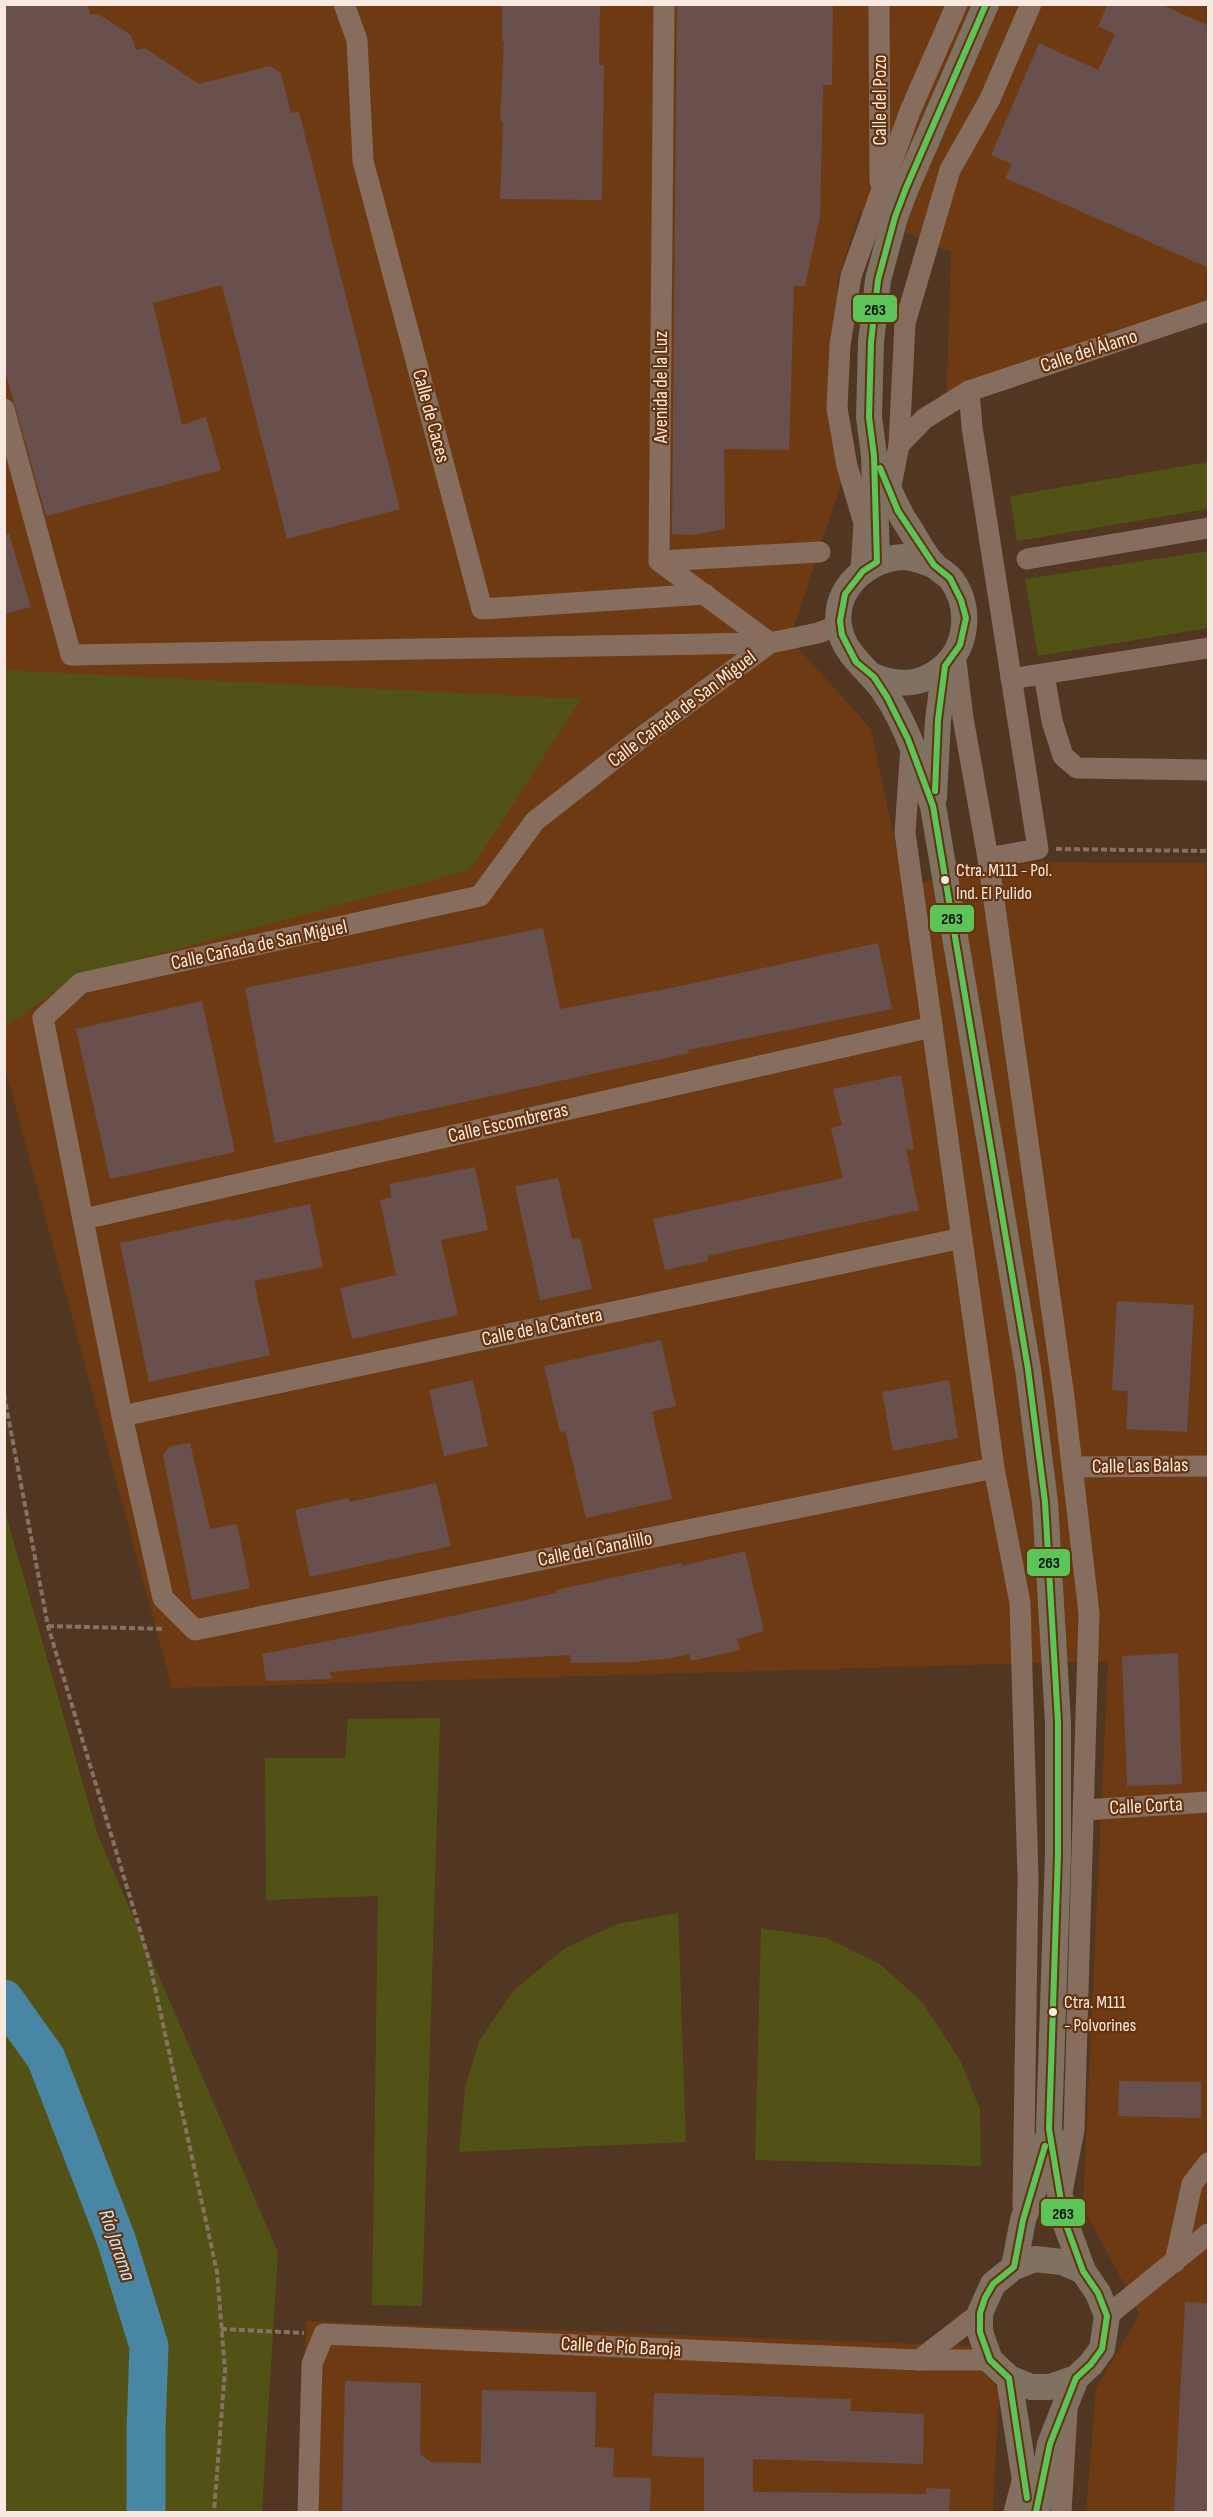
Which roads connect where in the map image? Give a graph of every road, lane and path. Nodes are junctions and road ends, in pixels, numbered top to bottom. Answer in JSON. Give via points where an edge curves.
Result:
{"nodes":[{"id":1,"x":344,"y":4,"type":"edge"},
{"id":2,"x":664,"y":4,"type":"edge"},
{"id":3,"x":879,"y":4,"type":"edge"},
{"id":4,"x":957,"y":4,"type":"edge"},
{"id":5,"x":986,"y":4,"type":"edge"},
{"id":6,"x":1030,"y":4,"type":"edge"},
{"id":7,"x":881,"y":196,"type":"junction"},
{"id":8,"x":1209,"y":311,"type":"edge"},
{"id":9,"x":969,"y":391,"type":"junction"},
{"id":10,"x":4,"y":409,"type":"edge"},
{"id":11,"x":899,"y":445,"type":"junction"},
{"id":12,"x":874,"y":456,"type":"junction"},
{"id":13,"x":890,"y":491,"type":"junction"},
{"id":14,"x":1209,"y":528,"type":"edge"},
{"id":15,"x":820,"y":552,"type":"dead end"},
{"id":16,"x":1027,"y":559,"type":"dead end"},
{"id":17,"x":659,"y":561,"type":"junction"},
{"id":18,"x":934,"y":565,"type":"junction"},
{"id":19,"x":869,"y":567,"type":"junction"},
{"id":20,"x":705,"y":594,"type":"junction"},
{"id":21,"x":838,"y":625,"type":"junction"},
{"id":22,"x":770,"y":644,"type":"junction"},
{"id":23,"x":1209,"y":648,"type":"edge"},
{"id":24,"x":950,"y":660,"type":"junction"},
{"id":25,"x":1044,"y":674,"type":"junction"},
{"id":26,"x":873,"y":676,"type":"junction"},
{"id":27,"x":1011,"y":679,"type":"junction"},
{"id":28,"x":911,"y":743,"type":"junction"},
{"id":29,"x":1209,"y":770,"type":"edge"},
{"id":30,"x":933,"y":806,"type":"junction"},
{"id":31,"x":1038,"y":849,"type":"junction"},
{"id":32,"x":1209,"y":850,"type":"edge"},
{"id":33,"x":988,"y":858,"type":"junction"},
{"id":34,"x":932,"y":1027,"type":"junction"},
{"id":35,"x":84,"y":1219,"type":"junction"},
{"id":36,"x":962,"y":1238,"type":"junction"},
{"id":37,"x":4,"y":1395,"type":"edge"},
{"id":38,"x":122,"y":1416,"type":"junction"},
{"id":39,"x":1209,"y":1466,"type":"edge"},
{"id":40,"x":1072,"y":1467,"type":"junction"},
{"id":41,"x":994,"y":1468,"type":"junction"},
{"id":42,"x":48,"y":1626,"type":"junction"},
{"id":43,"x":195,"y":1630,"type":"junction"},
{"id":44,"x":1209,"y":1802,"type":"edge"},
{"id":45,"x":1084,"y":1810,"type":"junction"},
{"id":46,"x":1049,"y":2129,"type":"junction"},
{"id":47,"x":1209,"y":2163,"type":"edge"},
{"id":48,"x":1060,"y":2202,"type":"junction"},
{"id":49,"x":1023,"y":2220,"type":"junction"},
{"id":50,"x":1209,"y":2234,"type":"edge"},
{"id":51,"x":1175,"y":2262,"type":"junction"},
{"id":52,"x":1014,"y":2267,"type":"junction"},
{"id":53,"x":1083,"y":2271,"type":"junction"},
{"id":54,"x":980,"y":2313,"type":"junction"},
{"id":55,"x":1107,"y":2316,"type":"junction"},
{"id":56,"x":221,"y":2329,"type":"junction"},
{"id":57,"x":324,"y":2334,"type":"junction"},
{"id":58,"x":919,"y":2360,"type":"junction"},
{"id":59,"x":990,"y":2361,"type":"junction"},
{"id":60,"x":1009,"y":2378,"type":"junction"},
{"id":61,"x":1071,"y":2388,"type":"junction"},
{"id":62,"x":1023,"y":2474,"type":"junction"},
{"id":63,"x":214,"y":2512,"type":"edge"},
{"id":64,"x":308,"y":2512,"type":"edge"},
{"id":65,"x":1014,"y":2512,"type":"edge"},
{"id":66,"x":1030,"y":2512,"type":"edge"},
{"id":67,"x":1036,"y":2512,"type":"edge"},
{"id":68,"x":1061,"y":2512,"type":"edge"}],
"edges":[{"from":1,"to":20,"type":"street","name":"Calle de Caces","via":[[357,40],[363,160],[482,609]]},
{"from":2,"to":17,"type":"street","name":"Avenida de la Luz"},
{"from":3,"to":7,"type":"street","name":"Calle del Pozo"},
{"from":4,"to":7,"type":"street","via":[[910,111]]},
{"from":5,"to":12,"type":"main road","via":[[906,188],[881,269],[869,376]]},
{"from":6,"to":11,"type":"street","via":[[990,99],[950,170],[905,323]]},
{"from":7,"to":19,"type":"street","via":[[851,276],[840,345],[837,398],[848,466],[864,523]]},
{"from":8,"to":9,"type":"street","name":"Calle del Álamo"},
{"from":9,"to":11,"type":"street","name":"Calle del Álamo","via":[[924,419]]},
{"from":9,"to":27,"type":"street"},
{"from":10,"to":22,"type":"street","name":"Calle Cañada de San Miguel","via":[[71,655]]},
{"from":11,"to":13,"type":"street"},
{"from":12,"to":13,"type":"main road"},
{"from":12,"to":19,"type":"main road"},
{"from":13,"to":18,"type":"main road","via":[[898,511]]},
{"from":14,"to":16,"type":"street"},
{"from":15,"to":17,"type":"street"},
{"from":17,"to":20,"type":"street"},
{"from":18,"to":19,"type":"main road","via":[[905,557]]},
{"from":18,"to":24,"type":"main road","via":[[950,578],[966,618],[960,645]]},
{"from":19,"to":21,"type":"main road","via":[[847,589]]},
{"from":20,"to":22,"type":"street"},
{"from":21,"to":22,"type":"street"},
{"from":21,"to":26,"type":"main road","via":[[846,647]]},
{"from":22,"to":35,"type":"street","name":"Calle Cañada de San Miguel","via":[[535,821],[480,896],[81,984],[43,1018]]},
{"from":23,"to":25,"type":"street"},
{"from":24,"to":26,"type":"main road","via":[[929,679],[912,683],[891,683]]},
{"from":24,"to":30,"type":"main road","via":[[938,720]]},
{"from":24,"to":33,"type":"street"},
{"from":25,"to":27,"type":"street"},
{"from":25,"to":29,"type":"street","via":[[1063,756],[1077,768]]},
{"from":26,"to":28,"type":"main road"},
{"from":27,"to":31,"type":"street"},
{"from":28,"to":30,"type":"main road"},
{"from":28,"to":34,"type":"street","via":[[905,833]]},
{"from":30,"to":46,"type":"main road","via":[[1028,1369],[1045,1502],[1058,1722]]},
{"from":31,"to":32,"type":"path"},
{"from":31,"to":33,"type":"street"},
{"from":33,"to":40,"type":"street"},
{"from":34,"to":35,"type":"street","name":"Calle Escombreras"},
{"from":34,"to":36,"type":"street"},
{"from":35,"to":38,"type":"street"},
{"from":36,"to":38,"type":"street","name":"Calle de la Cantera"},
{"from":36,"to":41,"type":"street"},
{"from":37,"to":42,"type":"path"},
{"from":38,"to":43,"type":"street","via":[[163,1598]]},
{"from":39,"to":40,"type":"street","name":"Calle Las Balas"},
{"from":40,"to":45,"type":"street","via":[[1089,1613]]},
{"from":41,"to":43,"type":"street","name":"Calle del Canalillo"},
{"from":41,"to":49,"type":"street","via":[[1020,1615],[1028,1877]]},
{"from":42,"to":43,"type":"path"},
{"from":42,"to":56,"type":"path","via":[[148,1960],[217,2272]]},
{"from":44,"to":45,"type":"street","name":"Calle Corta"},
{"from":45,"to":48,"type":"street","via":[[1074,2130]]},
{"from":46,"to":48,"type":"main road"},
{"from":46,"to":49,"type":"main road"},
{"from":47,"to":51,"type":"street","via":[[1192,2184]]},
{"from":48,"to":53,"type":"main road"},
{"from":49,"to":52,"type":"main road"},
{"from":50,"to":51,"type":"street"},
{"from":51,"to":55,"type":"street"},
{"from":52,"to":53,"type":"main road","via":[[1035,2259],[1062,2262]]},
{"from":52,"to":54,"type":"main road","via":[[993,2284]]},
{"from":53,"to":55,"type":"main road"},
{"from":54,"to":58,"type":"street"},
{"from":54,"to":59,"type":"main road","via":[[980,2332]]},
{"from":55,"to":61,"type":"main road","via":[[1102,2349]]},
{"from":56,"to":57,"type":"path"},
{"from":56,"to":63,"type":"path","via":[[225,2370]]},
{"from":57,"to":58,"type":"street","name":"Calle de Pío Baroja"},
{"from":57,"to":64,"type":"street","via":[[312,2364]]},
{"from":58,"to":59,"type":"street","name":"Calle de Pío Baroja"},
{"from":59,"to":60,"type":"main road"},
{"from":60,"to":61,"type":"main road","via":[[1031,2387]]},
{"from":60,"to":62,"type":"main road"},
{"from":61,"to":67,"type":"main road","via":[[1050,2444]]},
{"from":61,"to":68,"type":"street"},
{"from":62,"to":65,"type":"street"},
{"from":62,"to":66,"type":"main road"}]}
